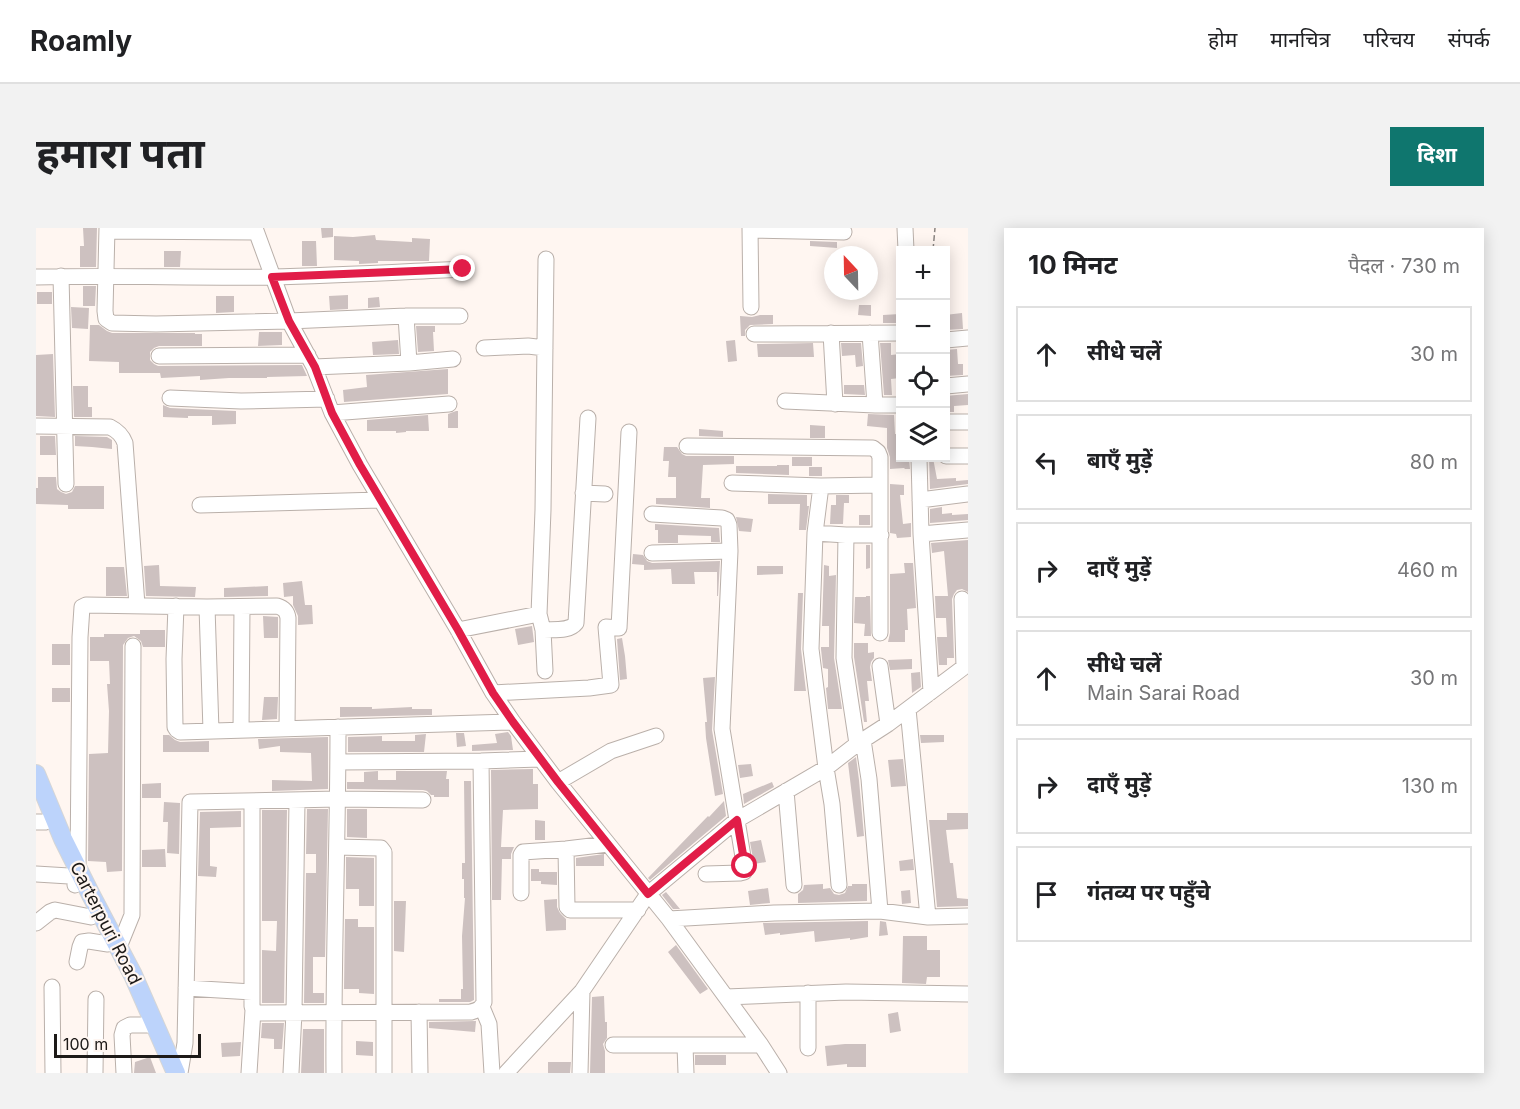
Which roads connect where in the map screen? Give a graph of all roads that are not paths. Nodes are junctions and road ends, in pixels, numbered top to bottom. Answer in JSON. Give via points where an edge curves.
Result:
{"nodes":[{"id":1,"x":905,"y":228,"type":"edge"},
{"id":2,"x":751,"y":229,"type":"edge"},
{"id":3,"x":107,"y":230,"type":"edge"},
{"id":4,"x":256,"y":230,"type":"edge"},
{"id":5,"x":844,"y":232,"type":"dead end"},
{"id":6,"x":906,"y":246,"type":"edge"},
{"id":7,"x":546,"y":260,"type":"dead end"},
{"id":8,"x":463,"y":269,"type":"dead end"},
{"id":9,"x":106,"y":275,"type":"junction"},
{"id":10,"x":61,"y":276,"type":"junction"},
{"id":11,"x":36,"y":277,"type":"edge"},
{"id":12,"x":272,"y":277,"type":"junction"},
{"id":13,"x":751,"y":307,"type":"dead end"},
{"id":14,"x":405,"y":316,"type":"junction"},
{"id":15,"x":460,"y":316,"type":"dead end"},
{"id":16,"x":289,"y":321,"type":"junction"},
{"id":17,"x":831,"y":333,"type":"junction"},
{"id":18,"x":870,"y":333,"type":"junction"},
{"id":19,"x":896,"y":333,"type":"edge"},
{"id":20,"x":754,"y":334,"type":"dead end"},
{"id":21,"x":968,"y":338,"type":"edge"},
{"id":22,"x":950,"y":340,"type":"edge"},
{"id":23,"x":484,"y":348,"type":"dead end"},
{"id":24,"x":545,"y":348,"type":"junction"},
{"id":25,"x":159,"y":356,"type":"dead end"},
{"id":26,"x":453,"y":359,"type":"dead end"},
{"id":27,"x":311,"y":361,"type":"junction"},
{"id":28,"x":408,"y":363,"type":"junction"},
{"id":29,"x":968,"y":384,"type":"edge"},
{"id":30,"x":950,"y":386,"type":"edge"},
{"id":31,"x":170,"y":398,"type":"dead end"},
{"id":32,"x":785,"y":401,"type":"dead end"},
{"id":33,"x":448,"y":404,"type":"dead end"},
{"id":34,"x":835,"y":404,"type":"junction"},
{"id":35,"x":875,"y":405,"type":"junction"},
{"id":36,"x":896,"y":405,"type":"edge"},
{"id":37,"x":330,"y":406,"type":"junction"},
{"id":38,"x":588,"y":418,"type":"dead end"},
{"id":39,"x":950,"y":422,"type":"edge"},
{"id":40,"x":968,"y":422,"type":"edge"},
{"id":41,"x":36,"y":426,"type":"edge"},
{"id":42,"x":65,"y":426,"type":"junction"},
{"id":43,"x":628,"y":432,"type":"dead end"},
{"id":44,"x":687,"y":446,"type":"dead end"},
{"id":45,"x":950,"y":456,"type":"edge"},
{"id":46,"x":968,"y":456,"type":"edge"},
{"id":47,"x":919,"y":462,"type":"edge"},
{"id":48,"x":732,"y":483,"type":"dead end"},
{"id":49,"x":66,"y":484,"type":"dead end"},
{"id":50,"x":879,"y":485,"type":"junction"},
{"id":51,"x":820,"y":486,"type":"junction"},
{"id":52,"x":583,"y":493,"type":"junction"},
{"id":53,"x":605,"y":494,"type":"dead end"},
{"id":54,"x":968,"y":494,"type":"edge"},
{"id":55,"x":380,"y":500,"type":"junction"},
{"id":56,"x":920,"y":500,"type":"junction"},
{"id":57,"x":200,"y":505,"type":"dead end"},
{"id":58,"x":652,"y":514,"type":"dead end"},
{"id":59,"x":968,"y":530,"type":"edge"},
{"id":60,"x":814,"y":532,"type":"junction"},
{"id":61,"x":921,"y":534,"type":"junction"},
{"id":62,"x":846,"y":535,"type":"junction"},
{"id":63,"x":881,"y":535,"type":"junction"},
{"id":64,"x":730,"y":551,"type":"junction"},
{"id":65,"x":652,"y":553,"type":"dead end"},
{"id":66,"x":962,"y":599,"type":"dead end"},
{"id":67,"x":137,"y":605,"type":"junction"},
{"id":68,"x":176,"y":606,"type":"junction"},
{"id":69,"x":207,"y":607,"type":"junction"},
{"id":70,"x":242,"y":607,"type":"junction"},
{"id":71,"x":539,"y":614,"type":"junction"},
{"id":72,"x":458,"y":630,"type":"junction"},
{"id":73,"x":543,"y":630,"type":"junction"},
{"id":74,"x":880,"y":633,"type":"dead end"},
{"id":75,"x":134,"y":646,"type":"dead end"},
{"id":76,"x":966,"y":665,"type":"edge"},
{"id":77,"x":880,"y":666,"type":"dead end"},
{"id":78,"x":545,"y":671,"type":"dead end"},
{"id":79,"x":931,"y":692,"type":"junction"},
{"id":80,"x":493,"y":693,"type":"junction"},
{"id":81,"x":908,"y":710,"type":"junction"},
{"id":82,"x":513,"y":722,"type":"junction"},
{"id":83,"x":888,"y":724,"type":"junction"},
{"id":84,"x":338,"y":727,"type":"junction"},
{"id":85,"x":287,"y":728,"type":"junction"},
{"id":86,"x":241,"y":730,"type":"junction"},
{"id":87,"x":211,"y":731,"type":"junction"},
{"id":88,"x":656,"y":736,"type":"dead end"},
{"id":89,"x":860,"y":742,"type":"junction"},
{"id":90,"x":540,"y":759,"type":"junction"},
{"id":91,"x":482,"y":761,"type":"junction"},
{"id":92,"x":338,"y":762,"type":"junction"},
{"id":93,"x":826,"y":768,"type":"junction"},
{"id":94,"x":36,"y":774,"type":"edge"},
{"id":95,"x":558,"y":782,"type":"junction"},
{"id":96,"x":786,"y":791,"type":"junction"},
{"id":97,"x":338,"y":799,"type":"junction"},
{"id":98,"x":423,"y":800,"type":"dead end"},
{"id":99,"x":297,"y":801,"type":"junction"},
{"id":100,"x":36,"y":802,"type":"edge"},
{"id":101,"x":252,"y":802,"type":"junction"},
{"id":102,"x":737,"y":820,"type":"junction"},
{"id":103,"x":45,"y":821,"type":"edge"},
{"id":104,"x":608,"y":844,"type":"junction"},
{"id":105,"x":337,"y":848,"type":"junction"},
{"id":106,"x":566,"y":849,"type":"junction"},
{"id":107,"x":36,"y":874,"type":"edge"},
{"id":108,"x":706,"y":874,"type":"dead end"},
{"id":109,"x":74,"y":877,"type":"junction"},
{"id":110,"x":794,"y":885,"type":"dead end"},
{"id":111,"x":839,"y":885,"type":"dead end"},
{"id":112,"x":521,"y":893,"type":"dead end"},
{"id":113,"x":648,"y":894,"type":"junction"},
{"id":114,"x":639,"y":910,"type":"junction"},
{"id":115,"x":880,"y":911,"type":"junction"},
{"id":116,"x":968,"y":916,"type":"edge"},
{"id":117,"x":91,"y":917,"type":"junction"},
{"id":118,"x":928,"y":917,"type":"junction"},
{"id":119,"x":669,"y":919,"type":"junction"},
{"id":120,"x":36,"y":923,"type":"edge"},
{"id":121,"x":113,"y":945,"type":"junction"},
{"id":122,"x":77,"y":962,"type":"dead end"},
{"id":123,"x":52,"y":987,"type":"dead end"},
{"id":124,"x":186,"y":988,"type":"junction"},
{"id":125,"x":582,"y":991,"type":"junction"},
{"id":126,"x":252,"y":992,"type":"junction"},
{"id":127,"x":808,"y":993,"type":"junction"},
{"id":128,"x":968,"y":994,"type":"edge"},
{"id":129,"x":726,"y":997,"type":"junction"},
{"id":130,"x":96,"y":999,"type":"dead end"},
{"id":131,"x":482,"y":1007,"type":"junction"},
{"id":132,"x":253,"y":1010,"type":"junction"},
{"id":133,"x":294,"y":1012,"type":"junction"},
{"id":134,"x":333,"y":1012,"type":"junction"},
{"id":135,"x":384,"y":1012,"type":"junction"},
{"id":136,"x":419,"y":1012,"type":"junction"},
{"id":137,"x":148,"y":1025,"type":"junction"},
{"id":138,"x":613,"y":1045,"type":"dead end"},
{"id":139,"x":761,"y":1045,"type":"junction"},
{"id":140,"x":685,"y":1046,"type":"junction"},
{"id":141,"x":808,"y":1048,"type":"dead end"},
{"id":142,"x":53,"y":1073,"type":"edge"},
{"id":143,"x":95,"y":1073,"type":"edge"},
{"id":144,"x":124,"y":1073,"type":"edge"},
{"id":145,"x":168,"y":1073,"type":"edge"},
{"id":146,"x":178,"y":1073,"type":"edge"},
{"id":147,"x":249,"y":1073,"type":"edge"},
{"id":148,"x":291,"y":1073,"type":"edge"},
{"id":149,"x":334,"y":1073,"type":"edge"},
{"id":150,"x":384,"y":1073,"type":"edge"},
{"id":151,"x":420,"y":1073,"type":"edge"},
{"id":152,"x":492,"y":1073,"type":"edge"},
{"id":153,"x":506,"y":1073,"type":"edge"},
{"id":154,"x":580,"y":1073,"type":"edge"},
{"id":155,"x":686,"y":1073,"type":"edge"},
{"id":156,"x":779,"y":1073,"type":"edge"}],
"edges":[{"from":1,"to":6,"type":"street"},
{"from":2,"to":5,"type":"street"},
{"from":2,"to":13,"type":"street"},
{"from":3,"to":4,"type":"street"},
{"from":3,"to":9,"type":"street"},
{"from":4,"to":12,"type":"street"},
{"from":7,"to":24,"type":"street"},
{"from":8,"to":12,"type":"street"},
{"from":9,"to":10,"type":"street"},
{"from":9,"to":12,"type":"street"},
{"from":9,"to":16,"type":"street","via":[[106,319],[112,323]]},
{"from":10,"to":11,"type":"street"},
{"from":10,"to":42,"type":"street"},
{"from":12,"to":16,"type":"street"},
{"from":14,"to":15,"type":"street"},
{"from":14,"to":16,"type":"street"},
{"from":14,"to":28,"type":"street"},
{"from":16,"to":27,"type":"street"},
{"from":17,"to":18,"type":"street"},
{"from":17,"to":20,"type":"street"},
{"from":17,"to":34,"type":"street"},
{"from":18,"to":19,"type":"street"},
{"from":18,"to":35,"type":"street"},
{"from":21,"to":22,"type":"street"},
{"from":23,"to":24,"type":"street"},
{"from":24,"to":71,"type":"street"},
{"from":25,"to":27,"type":"street"},
{"from":26,"to":28,"type":"street"},
{"from":27,"to":28,"type":"street"},
{"from":27,"to":37,"type":"street"},
{"from":29,"to":30,"type":"street"},
{"from":31,"to":37,"type":"street"},
{"from":32,"to":34,"type":"street"},
{"from":33,"to":37,"type":"street"},
{"from":34,"to":35,"type":"street"},
{"from":35,"to":36,"type":"street"},
{"from":37,"to":55,"type":"street"},
{"from":38,"to":52,"type":"street"},
{"from":39,"to":40,"type":"street"},
{"from":41,"to":42,"type":"street"},
{"from":42,"to":49,"type":"street"},
{"from":42,"to":67,"type":"street","via":[[110,427],[122,436]]},
{"from":43,"to":80,"type":"street","via":[[619,628],[606,627],[611,685]]},
{"from":44,"to":50,"type":"street","via":[[873,448],[880,457]]},
{"from":45,"to":46,"type":"street"},
{"from":47,"to":56,"type":"street"},
{"from":48,"to":51,"type":"street"},
{"from":50,"to":51,"type":"street"},
{"from":50,"to":63,"type":"street"},
{"from":51,"to":60,"type":"street"},
{"from":52,"to":53,"type":"street"},
{"from":52,"to":73,"type":"street","via":[[576,622],[569,628]]},
{"from":54,"to":56,"type":"street"},
{"from":55,"to":57,"type":"street"},
{"from":55,"to":72,"type":"street"},
{"from":56,"to":61,"type":"street"},
{"from":58,"to":64,"type":"street","via":[[727,520]]},
{"from":59,"to":61,"type":"street"},
{"from":60,"to":62,"type":"street"},
{"from":60,"to":93,"type":"street","via":[[811,657]]},
{"from":61,"to":79,"type":"street"},
{"from":62,"to":63,"type":"street"},
{"from":62,"to":89,"type":"street","via":[[843,658]]},
{"from":63,"to":74,"type":"street"},
{"from":64,"to":65,"type":"street"},
{"from":64,"to":102,"type":"street","via":[[722,729]]},
{"from":66,"to":76,"type":"street"},
{"from":67,"to":68,"type":"street"},
{"from":67,"to":109,"type":"street","via":[[86,605],[81,611]]},
{"from":68,"to":69,"type":"street"},
{"from":68,"to":87,"type":"street","via":[[176,727],[180,732]]},
{"from":69,"to":70,"type":"street"},
{"from":69,"to":87,"type":"street"},
{"from":70,"to":85,"type":"street","via":[[277,606],[287,611]]},
{"from":70,"to":86,"type":"street"},
{"from":71,"to":72,"type":"street"},
{"from":71,"to":73,"type":"street"},
{"from":72,"to":80,"type":"street"},
{"from":73,"to":78,"type":"street"},
{"from":75,"to":121,"type":"street","via":[[132,915]]},
{"from":76,"to":79,"type":"street"},
{"from":77,"to":83,"type":"street"},
{"from":79,"to":81,"type":"street"},
{"from":80,"to":82,"type":"street"},
{"from":81,"to":83,"type":"street"},
{"from":81,"to":118,"type":"street"},
{"from":82,"to":84,"type":"street"},
{"from":82,"to":90,"type":"street"},
{"from":83,"to":89,"type":"street"},
{"from":84,"to":85,"type":"street"},
{"from":84,"to":92,"type":"street"},
{"from":85,"to":86,"type":"street"},
{"from":86,"to":87,"type":"street"},
{"from":88,"to":95,"type":"street","via":[[611,751]]},
{"from":89,"to":93,"type":"street"},
{"from":89,"to":115,"type":"street","via":[[869,779]]},
{"from":90,"to":91,"type":"street"},
{"from":90,"to":95,"type":"street"},
{"from":91,"to":92,"type":"street"},
{"from":91,"to":131,"type":"street"},
{"from":92,"to":97,"type":"street"},
{"from":93,"to":96,"type":"street"},
{"from":93,"to":111,"type":"street"},
{"from":94,"to":103,"type":"main road","name":"Carterpuri Road"},
{"from":95,"to":104,"type":"street"},
{"from":96,"to":102,"type":"street"},
{"from":96,"to":110,"type":"street"},
{"from":97,"to":98,"type":"street"},
{"from":97,"to":99,"type":"street"},
{"from":97,"to":105,"type":"street"},
{"from":99,"to":101,"type":"street"},
{"from":99,"to":133,"type":"street"},
{"from":100,"to":103,"type":"main road","name":"Carterpuri Road"},
{"from":101,"to":124,"type":"street","via":[[189,804]]},
{"from":101,"to":126,"type":"street"},
{"from":102,"to":108,"type":"street","via":[[744,872]]},
{"from":102,"to":113,"type":"street"},
{"from":103,"to":109,"type":"main road","name":"Carterpuri Road"},
{"from":104,"to":106,"type":"street"},
{"from":104,"to":113,"type":"street"},
{"from":105,"to":134,"type":"street"},
{"from":105,"to":135,"type":"street","via":[[383,850]]},
{"from":106,"to":112,"type":"street","via":[[523,852]]},
{"from":106,"to":114,"type":"street","via":[[570,910]]},
{"from":107,"to":109,"type":"street"},
{"from":109,"to":117,"type":"main road","name":"Carterpuri Road"},
{"from":109,"to":121,"type":"main road","name":"Carterpuri Road"},
{"from":113,"to":114,"type":"street"},
{"from":113,"to":119,"type":"street"},
{"from":114,"to":125,"type":"street"},
{"from":115,"to":118,"type":"street"},
{"from":115,"to":119,"type":"street"},
{"from":116,"to":118,"type":"street"},
{"from":117,"to":120,"type":"street","via":[[55,910]]},
{"from":117,"to":121,"type":"main road","name":"Carterpuri Road"},
{"from":119,"to":129,"type":"street"},
{"from":121,"to":122,"type":"street","via":[[82,942]]},
{"from":121,"to":137,"type":"main road","name":"Carterpuri Road"},
{"from":121,"to":146,"type":"main road","name":"Carterpuri Road","via":[[143,996]]},
{"from":123,"to":142,"type":"street"},
{"from":124,"to":126,"type":"street"},
{"from":124,"to":146,"type":"street","via":[[185,1043]]},
{"from":125,"to":153,"type":"street"},
{"from":125,"to":154,"type":"street"},
{"from":126,"to":132,"type":"street"},
{"from":127,"to":128,"type":"street"},
{"from":127,"to":129,"type":"street"},
{"from":127,"to":141,"type":"street"},
{"from":129,"to":139,"type":"street"},
{"from":130,"to":143,"type":"street"},
{"from":131,"to":136,"type":"street","via":[[471,1012]]},
{"from":131,"to":152,"type":"street","via":[[489,1024]]},
{"from":132,"to":133,"type":"street"},
{"from":132,"to":147,"type":"street"},
{"from":133,"to":134,"type":"street"},
{"from":133,"to":148,"type":"street"},
{"from":134,"to":135,"type":"street"},
{"from":134,"to":149,"type":"street"},
{"from":135,"to":136,"type":"street"},
{"from":135,"to":150,"type":"street"},
{"from":136,"to":151,"type":"street"},
{"from":137,"to":144,"type":"street","via":[[129,1024],[124,1028]]},
{"from":137,"to":145,"type":"main road","name":"Carterpuri Road"},
{"from":138,"to":140,"type":"street"},
{"from":139,"to":140,"type":"street"},
{"from":139,"to":156,"type":"street"},
{"from":140,"to":155,"type":"street"}]}
